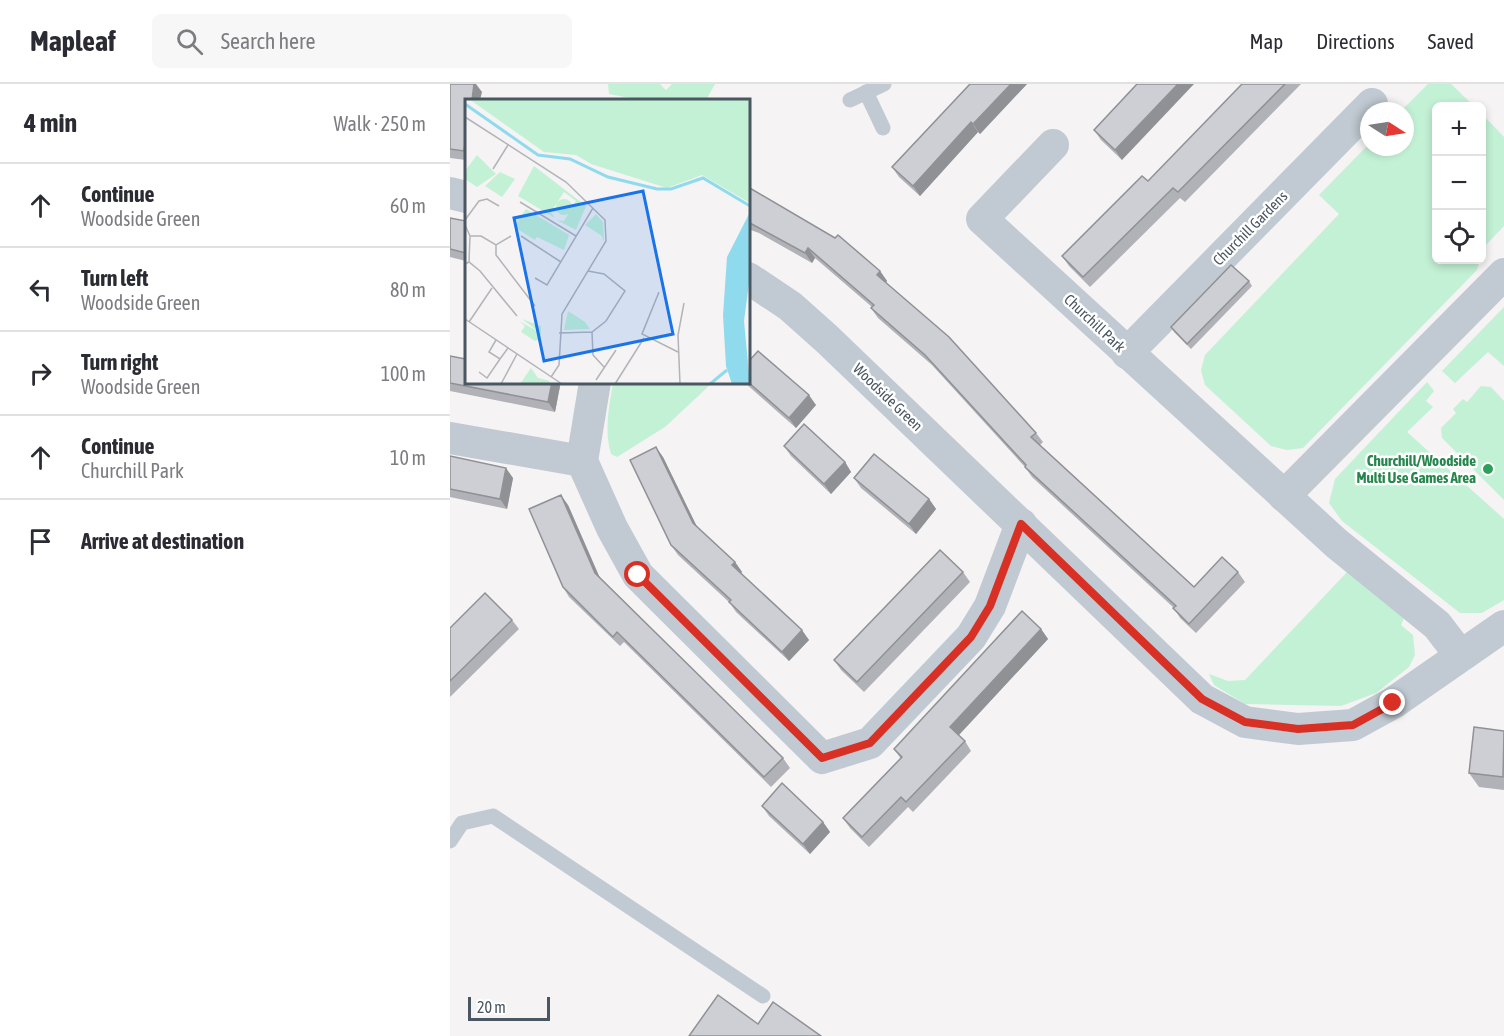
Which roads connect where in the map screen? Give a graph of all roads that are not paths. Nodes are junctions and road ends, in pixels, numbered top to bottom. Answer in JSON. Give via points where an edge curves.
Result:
{"nodes":[{"id":1,"x":884,"y":84,"type":"edge"},
{"id":2,"x":866,"y":92,"type":"junction"},
{"id":3,"x":850,"y":100,"type":"dead end"},
{"id":4,"x":1360,"y":116,"type":"edge"},
{"id":5,"x":883,"y":128,"type":"dead end"},
{"id":6,"x":1053,"y":145,"type":"dead end"},
{"id":7,"x":450,"y":193,"type":"edge"},
{"id":8,"x":465,"y":197,"type":"edge"},
{"id":9,"x":1504,"y":274,"type":"edge"},
{"id":10,"x":750,"y":279,"type":"edge"},
{"id":11,"x":1127,"y":353,"type":"junction"},
{"id":12,"x":595,"y":384,"type":"edge"},
{"id":13,"x":450,"y":438,"type":"edge"},
{"id":14,"x":582,"y":461,"type":"junction"},
{"id":15,"x":1284,"y":496,"type":"junction"},
{"id":16,"x":1021,"y":524,"type":"junction"},
{"id":17,"x":1504,"y":626,"type":"edge"},
{"id":18,"x":1460,"y":655,"type":"junction"},
{"id":19,"x":456,"y":818,"type":"edge"},
{"id":20,"x":450,"y":841,"type":"edge"},
{"id":21,"x":763,"y":996,"type":"dead end"}],
"edges":[{"from":1,"to":2,"type":"lane"},
{"from":2,"to":3,"type":"lane"},
{"from":2,"to":5,"type":"lane"},
{"from":4,"to":11,"type":"street","name":"Churchill Gardens"},
{"from":6,"to":11,"type":"street","name":"Churchill Park","via":[[982,219]]},
{"from":7,"to":8,"type":"street"},
{"from":9,"to":15,"type":"street"},
{"from":10,"to":16,"type":"street","name":"Woodside Green","via":[[790,306],[827,339]]},
{"from":11,"to":15,"type":"street","name":"Churchill Park"},
{"from":12,"to":14,"type":"street"},
{"from":13,"to":14,"type":"street"},
{"from":14,"to":16,"type":"street","via":[[638,575],[822,758],[870,743],[971,637],[990,606]]},
{"from":15,"to":18,"type":"street","name":"Churchill Park","via":[[1437,625]]},
{"from":16,"to":18,"type":"street","name":"Woodside Green","via":[[1202,699],[1245,722],[1298,729],[1353,725],[1393,703]]},
{"from":17,"to":18,"type":"street"},
{"from":19,"to":20,"type":"lane"},
{"from":19,"to":21,"type":"lane","via":[[493,816]]}]}
